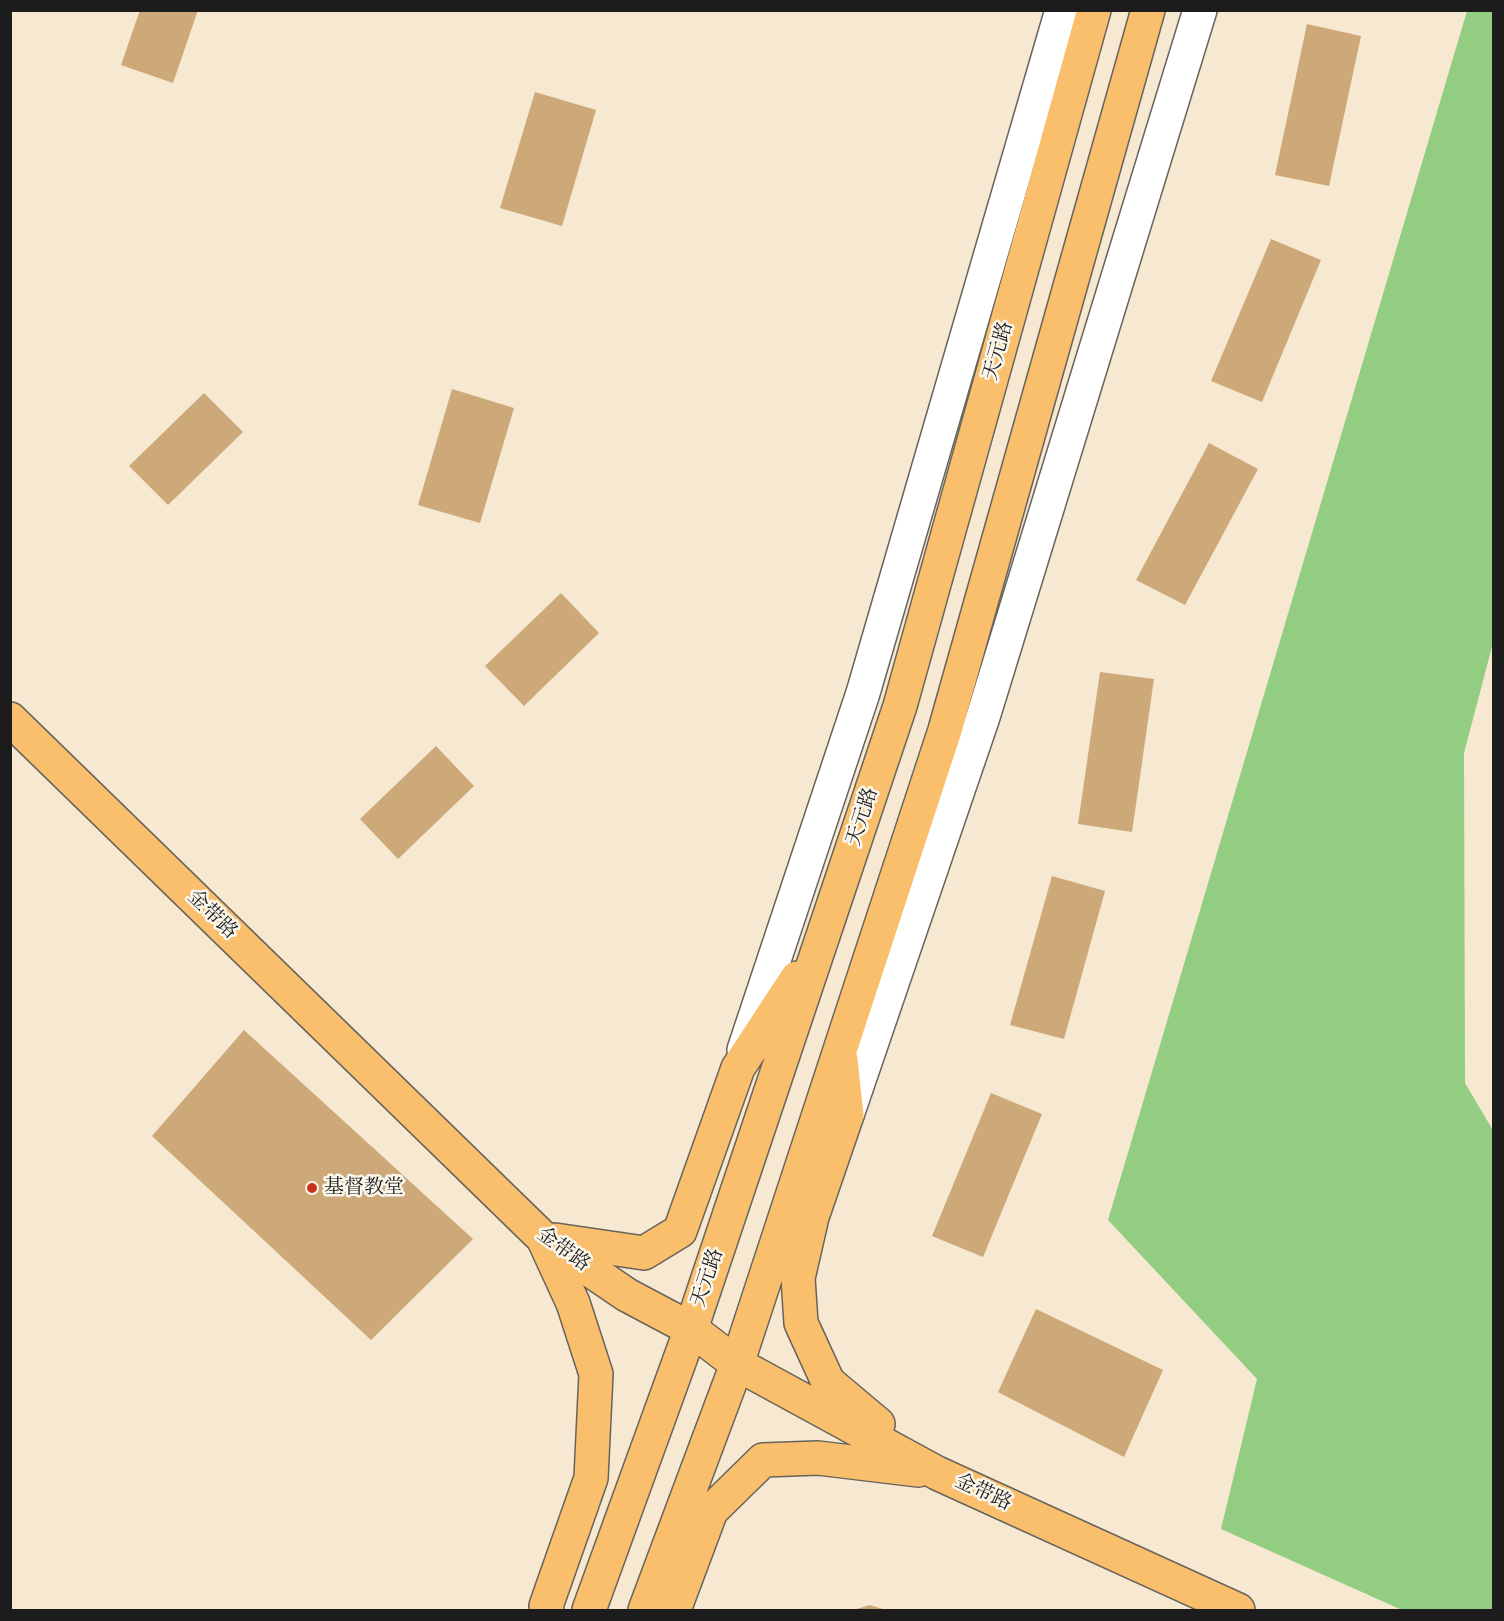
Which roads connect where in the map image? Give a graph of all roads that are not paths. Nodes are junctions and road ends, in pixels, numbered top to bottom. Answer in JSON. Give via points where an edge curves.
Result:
{"nodes":[{"id":1,"x":1062,"y":10,"type":"edge"},
{"id":2,"x":1094,"y":10,"type":"edge"},
{"id":3,"x":1148,"y":10,"type":"edge"},
{"id":4,"x":1200,"y":10,"type":"edge"},
{"id":5,"x":10,"y":719,"type":"edge"},
{"id":6,"x":822,"y":939,"type":"junction"},
{"id":7,"x":840,"y":1048,"type":"junction"},
{"id":8,"x":738,"y":1068,"type":"junction"},
{"id":9,"x":847,"y":1115,"type":"junction"},
{"id":10,"x":543,"y":1238,"type":"junction"},
{"id":11,"x":691,"y":1329,"type":"junction"},
{"id":12,"x":737,"y":1364,"type":"junction"},
{"id":13,"x":938,"y":1473,"type":"junction"},
{"id":14,"x":546,"y":1609,"type":"edge"},
{"id":15,"x":589,"y":1611,"type":"edge"},
{"id":16,"x":645,"y":1611,"type":"edge"},
{"id":17,"x":674,"y":1611,"type":"edge"},
{"id":18,"x":1239,"y":1611,"type":"edge"}],
"edges":[{"from":1,"to":8,"type":"lane","via":[[863,693]]},
{"from":2,"to":6,"type":"main road","name":"天元路","via":[[900,706]]},
{"from":3,"to":7,"type":"main road","via":[[945,730]]},
{"from":4,"to":9,"type":"lane","via":[[983,717]]},
{"from":5,"to":10,"type":"main road","name":"金带路"},
{"from":6,"to":8,"type":"main road"},
{"from":6,"to":11,"type":"main road","name":"天元路"},
{"from":7,"to":9,"type":"main road"},
{"from":7,"to":12,"type":"main road"},
{"from":8,"to":10,"type":"main road","via":[[680,1231],[644,1253]]},
{"from":9,"to":13,"type":"main road","via":[[812,1218],[798,1278],[801,1323],[828,1382]]},
{"from":10,"to":11,"type":"main road","name":"金带路","via":[[627,1295]]},
{"from":10,"to":14,"type":"main road","via":[[573,1303],[596,1374],[591,1478]]},
{"from":11,"to":12,"type":"main road","name":"金带路"},
{"from":11,"to":15,"type":"main road","name":"天元路"},
{"from":12,"to":13,"type":"main road","name":"金带路"},
{"from":12,"to":16,"type":"main road"},
{"from":13,"to":17,"type":"main road","via":[[818,1458],[764,1460],[711,1511]]},
{"from":13,"to":18,"type":"main road","name":"金带路"}]}
